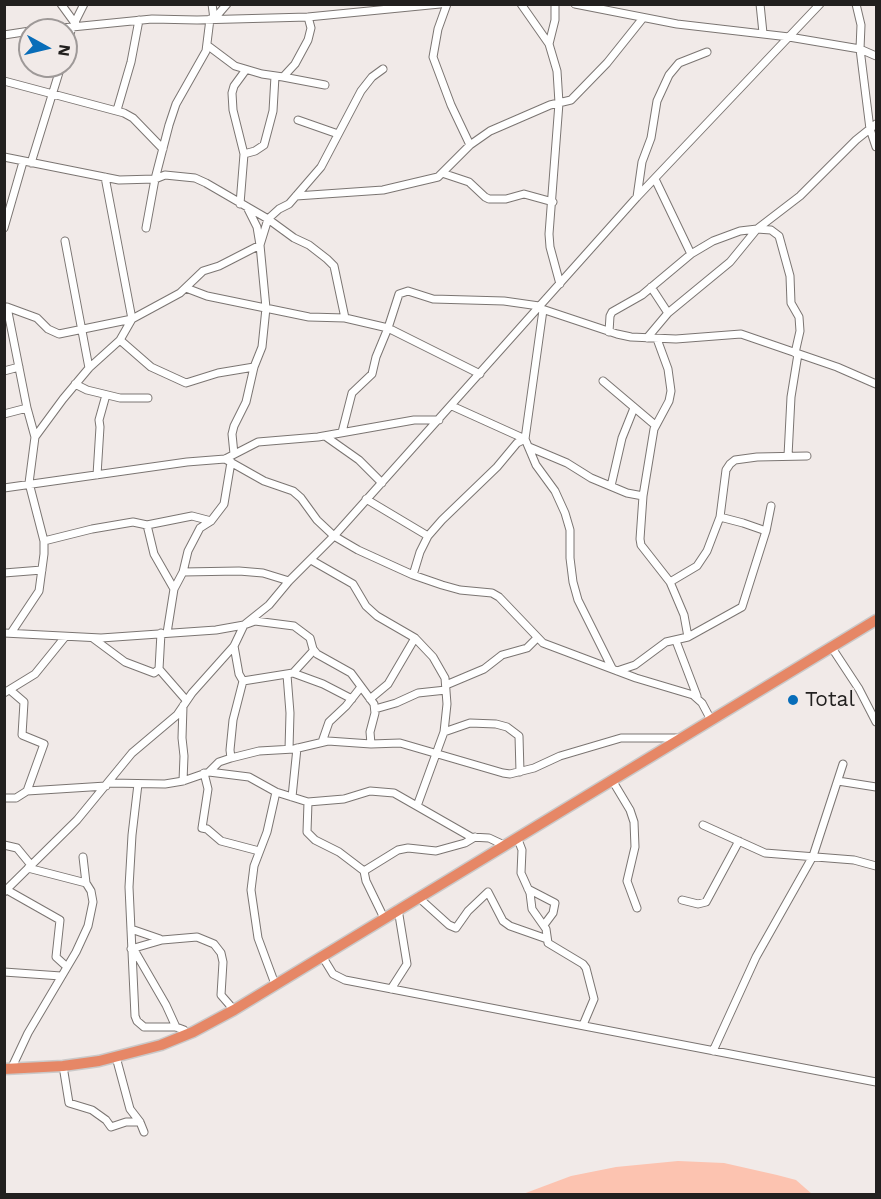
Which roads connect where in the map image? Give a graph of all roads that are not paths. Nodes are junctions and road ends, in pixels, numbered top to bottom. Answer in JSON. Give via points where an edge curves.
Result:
{"nodes":[{"id":1,"x":61,"y":4,"type":"edge"},
{"id":2,"x":84,"y":4,"type":"edge"},
{"id":3,"x":212,"y":4,"type":"edge"},
{"id":4,"x":227,"y":4,"type":"edge"},
{"id":5,"x":348,"y":4,"type":"edge"},
{"id":6,"x":440,"y":4,"type":"edge"},
{"id":7,"x":447,"y":4,"type":"edge"},
{"id":8,"x":521,"y":4,"type":"edge"},
{"id":9,"x":555,"y":4,"type":"edge"},
{"id":10,"x":575,"y":4,"type":"edge"},
{"id":11,"x":760,"y":4,"type":"edge"},
{"id":12,"x":820,"y":4,"type":"edge"},
{"id":13,"x":856,"y":4,"type":"edge"},
{"id":14,"x":346,"y":14,"type":"junction"},
{"id":15,"x":308,"y":17,"type":"junction"},
{"id":16,"x":70,"y":18,"type":"edge"},
{"id":17,"x":78,"y":18,"type":"edge"},
{"id":18,"x":643,"y":18,"type":"junction"},
{"id":19,"x":212,"y":19,"type":"junction"},
{"id":20,"x":138,"y":20,"type":"junction"},
{"id":21,"x":78,"y":25,"type":"edge"},
{"id":22,"x":763,"y":33,"type":"junction"},
{"id":23,"x":789,"y":37,"type":"junction"},
{"id":24,"x":549,"y":44,"type":"junction"},
{"id":25,"x":207,"y":45,"type":"junction"},
{"id":26,"x":860,"y":49,"type":"junction"},
{"id":27,"x":707,"y":52,"type":"dead end"},
{"id":28,"x":876,"y":56,"type":"edge"},
{"id":29,"x":383,"y":69,"type":"dead end"},
{"id":30,"x":245,"y":70,"type":"junction"},
{"id":31,"x":279,"y":76,"type":"junction"},
{"id":32,"x":57,"y":78,"type":"edge"},
{"id":33,"x":4,"y":81,"type":"edge"},
{"id":34,"x":325,"y":85,"type":"dead end"},
{"id":35,"x":53,"y":93,"type":"junction"},
{"id":36,"x":559,"y":103,"type":"junction"},
{"id":37,"x":117,"y":110,"type":"junction"},
{"id":38,"x":298,"y":120,"type":"dead end"},
{"id":39,"x":873,"y":126,"type":"edge"},
{"id":40,"x":338,"y":135,"type":"junction"},
{"id":41,"x":470,"y":145,"type":"junction"},
{"id":42,"x":876,"y":147,"type":"edge"},
{"id":43,"x":163,"y":149,"type":"junction"},
{"id":44,"x":244,"y":154,"type":"junction"},
{"id":45,"x":4,"y":157,"type":"edge"},
{"id":46,"x":27,"y":162,"type":"junction"},
{"id":47,"x":442,"y":173,"type":"junction"},
{"id":48,"x":105,"y":177,"type":"junction"},
{"id":49,"x":155,"y":178,"type":"junction"},
{"id":50,"x":655,"y":179,"type":"junction"},
{"id":51,"x":296,"y":196,"type":"junction"},
{"id":52,"x":637,"y":197,"type":"junction"},
{"id":53,"x":8,"y":201,"type":"edge"},
{"id":54,"x":553,"y":202,"type":"junction"},
{"id":55,"x":243,"y":205,"type":"junction"},
{"id":56,"x":268,"y":219,"type":"junction"},
{"id":57,"x":4,"y":228,"type":"edge"},
{"id":58,"x":146,"y":228,"type":"dead end"},
{"id":59,"x":757,"y":229,"type":"junction"},
{"id":60,"x":65,"y":241,"type":"dead end"},
{"id":61,"x":260,"y":245,"type":"junction"},
{"id":62,"x":691,"y":254,"type":"junction"},
{"id":63,"x":560,"y":284,"type":"junction"},
{"id":64,"x":186,"y":288,"type":"junction"},
{"id":65,"x":651,"y":288,"type":"junction"},
{"id":66,"x":6,"y":306,"type":"edge"},
{"id":67,"x":266,"y":308,"type":"junction"},
{"id":68,"x":540,"y":308,"type":"junction"},
{"id":69,"x":668,"y":313,"type":"junction"},
{"id":70,"x":345,"y":318,"type":"junction"},
{"id":71,"x":132,"y":319,"type":"junction"},
{"id":72,"x":388,"y":328,"type":"junction"},
{"id":73,"x":81,"y":329,"type":"junction"},
{"id":74,"x":609,"y":332,"type":"junction"},
{"id":75,"x":647,"y":338,"type":"junction"},
{"id":76,"x":657,"y":339,"type":"junction"},
{"id":77,"x":120,"y":340,"type":"junction"},
{"id":78,"x":796,"y":353,"type":"junction"},
{"id":79,"x":19,"y":367,"type":"junction"},
{"id":80,"x":254,"y":367,"type":"junction"},
{"id":81,"x":89,"y":368,"type":"junction"},
{"id":82,"x":4,"y":371,"type":"edge"},
{"id":83,"x":480,"y":374,"type":"junction"},
{"id":84,"x":603,"y":381,"type":"dead end"},
{"id":85,"x":75,"y":384,"type":"junction"},
{"id":86,"x":876,"y":384,"type":"edge"},
{"id":87,"x":106,"y":395,"type":"junction"},
{"id":88,"x":148,"y":398,"type":"dead end"},
{"id":89,"x":452,"y":405,"type":"junction"},
{"id":90,"x":27,"y":408,"type":"junction"},
{"id":91,"x":634,"y":408,"type":"junction"},
{"id":92,"x":4,"y":414,"type":"edge"},
{"id":93,"x":439,"y":420,"type":"junction"},
{"id":94,"x":655,"y":425,"type":"junction"},
{"id":95,"x":342,"y":432,"type":"junction"},
{"id":96,"x":325,"y":436,"type":"junction"},
{"id":97,"x":35,"y":437,"type":"junction"},
{"id":98,"x":525,"y":439,"type":"junction"},
{"id":99,"x":529,"y":447,"type":"junction"},
{"id":100,"x":234,"y":454,"type":"junction"},
{"id":101,"x":788,"y":456,"type":"junction"},
{"id":102,"x":807,"y":456,"type":"dead end"},
{"id":103,"x":228,"y":460,"type":"junction"},
{"id":104,"x":97,"y":475,"type":"junction"},
{"id":105,"x":29,"y":483,"type":"junction"},
{"id":106,"x":382,"y":483,"type":"junction"},
{"id":107,"x":611,"y":486,"type":"junction"},
{"id":108,"x":4,"y":488,"type":"edge"},
{"id":109,"x":643,"y":496,"type":"junction"},
{"id":110,"x":366,"y":499,"type":"junction"},
{"id":111,"x":771,"y":506,"type":"dead end"},
{"id":112,"x":720,"y":517,"type":"junction"},
{"id":113,"x":210,"y":521,"type":"junction"},
{"id":114,"x":147,"y":525,"type":"junction"},
{"id":115,"x":766,"y":531,"type":"junction"},
{"id":116,"x":334,"y":536,"type":"junction"},
{"id":117,"x":428,"y":536,"type":"junction"},
{"id":118,"x":44,"y":541,"type":"junction"},
{"id":119,"x":311,"y":560,"type":"junction"},
{"id":120,"x":42,"y":570,"type":"junction"},
{"id":121,"x":183,"y":572,"type":"junction"},
{"id":122,"x":4,"y":573,"type":"edge"},
{"id":123,"x":413,"y":576,"type":"junction"},
{"id":124,"x":289,"y":581,"type":"junction"},
{"id":125,"x":670,"y":582,"type":"junction"},
{"id":126,"x":174,"y":589,"type":"junction"},
{"id":127,"x":876,"y":621,"type":"edge"},
{"id":128,"x":244,"y":625,"type":"junction"},
{"id":129,"x":8,"y":633,"type":"edge"},
{"id":130,"x":164,"y":633,"type":"junction"},
{"id":131,"x":65,"y":637,"type":"junction"},
{"id":132,"x":688,"y":637,"type":"junction"},
{"id":133,"x":93,"y":638,"type":"junction"},
{"id":134,"x":415,"y":638,"type":"junction"},
{"id":135,"x":537,"y":638,"type":"junction"},
{"id":136,"x":676,"y":641,"type":"junction"},
{"id":137,"x":234,"y":646,"type":"junction"},
{"id":138,"x":832,"y":648,"type":"junction"},
{"id":139,"x":314,"y":650,"type":"junction"},
{"id":140,"x":634,"y":665,"type":"junction"},
{"id":141,"x":159,"y":669,"type":"junction"},
{"id":142,"x":615,"y":669,"type":"junction"},
{"id":143,"x":290,"y":674,"type":"junction"},
{"id":144,"x":633,"y":676,"type":"junction"},
{"id":145,"x":243,"y":681,"type":"junction"},
{"id":146,"x":361,"y":687,"type":"junction"},
{"id":147,"x":446,"y":688,"type":"junction"},
{"id":148,"x":7,"y":692,"type":"edge"},
{"id":149,"x":697,"y":696,"type":"junction"},
{"id":150,"x":352,"y":699,"type":"junction"},
{"id":151,"x":370,"y":699,"type":"junction"},
{"id":152,"x":185,"y":703,"type":"junction"},
{"id":153,"x":375,"y":709,"type":"junction"},
{"id":154,"x":711,"y":720,"type":"junction"},
{"id":155,"x":876,"y":722,"type":"edge"},
{"id":156,"x":444,"y":732,"type":"junction"},
{"id":157,"x":681,"y":738,"type":"junction"},
{"id":158,"x":322,"y":742,"type":"junction"},
{"id":159,"x":371,"y":744,"type":"junction"},
{"id":160,"x":297,"y":748,"type":"junction"},
{"id":161,"x":289,"y":749,"type":"junction"},
{"id":162,"x":436,"y":753,"type":"junction"},
{"id":163,"x":231,"y":758,"type":"junction"},
{"id":164,"x":843,"y":764,"type":"dead end"},
{"id":165,"x":207,"y":772,"type":"junction"},
{"id":166,"x":520,"y":772,"type":"junction"},
{"id":167,"x":612,"y":780,"type":"junction"},
{"id":168,"x":183,"y":781,"type":"junction"},
{"id":169,"x":838,"y":781,"type":"junction"},
{"id":170,"x":108,"y":784,"type":"junction"},
{"id":171,"x":138,"y":784,"type":"junction"},
{"id":172,"x":876,"y":787,"type":"edge"},
{"id":173,"x":27,"y":791,"type":"junction"},
{"id":174,"x":276,"y":792,"type":"junction"},
{"id":175,"x":292,"y":797,"type":"junction"},
{"id":176,"x":4,"y":798,"type":"edge"},
{"id":177,"x":308,"y":802,"type":"junction"},
{"id":178,"x":417,"y":806,"type":"junction"},
{"id":179,"x":703,"y":825,"type":"dead end"},
{"id":180,"x":475,"y":837,"type":"junction"},
{"id":181,"x":517,"y":837,"type":"junction"},
{"id":182,"x":739,"y":841,"type":"junction"},
{"id":183,"x":4,"y":845,"type":"edge"},
{"id":184,"x":504,"y":845,"type":"junction"},
{"id":185,"x":259,"y":851,"type":"junction"},
{"id":186,"x":813,"y":856,"type":"junction"},
{"id":187,"x":83,"y":857,"type":"dead end"},
{"id":188,"x":876,"y":866,"type":"edge"},
{"id":189,"x":29,"y":867,"type":"junction"},
{"id":190,"x":364,"y":871,"type":"junction"},
{"id":191,"x":86,"y":882,"type":"junction"},
{"id":192,"x":528,"y":889,"type":"junction"},
{"id":193,"x":6,"y":891,"type":"edge"},
{"id":194,"x":418,"y":897,"type":"junction"},
{"id":195,"x":682,"y":900,"type":"dead end"},
{"id":196,"x":637,"y":908,"type":"dead end"},
{"id":197,"x":398,"y":909,"type":"junction"},
{"id":198,"x":384,"y":918,"type":"junction"},
{"id":199,"x":544,"y":925,"type":"junction"},
{"id":200,"x":131,"y":929,"type":"junction"},
{"id":201,"x":547,"y":939,"type":"junction"},
{"id":202,"x":162,"y":940,"type":"junction"},
{"id":203,"x":132,"y":949,"type":"junction"},
{"id":204,"x":322,"y":956,"type":"junction"},
{"id":205,"x":68,"y":967,"type":"junction"},
{"id":206,"x":4,"y":972,"type":"edge"},
{"id":207,"x":61,"y":976,"type":"junction"},
{"id":208,"x":275,"y":984,"type":"junction"},
{"id":209,"x":391,"y":989,"type":"junction"},
{"id":210,"x":234,"y":1010,"type":"junction"},
{"id":211,"x":583,"y":1025,"type":"junction"},
{"id":212,"x":176,"y":1027,"type":"junction"},
{"id":213,"x":187,"y":1035,"type":"junction"},
{"id":214,"x":713,"y":1051,"type":"junction"},
{"id":215,"x":116,"y":1057,"type":"junction"},
{"id":216,"x":7,"y":1066,"type":"edge"},
{"id":217,"x":63,"y":1066,"type":"junction"},
{"id":218,"x":876,"y":1082,"type":"edge"},
{"id":219,"x":130,"y":1109,"type":"junction"},
{"id":220,"x":140,"y":1122,"type":"junction"},
{"id":221,"x":123,"y":1123,"type":"junction"},
{"id":222,"x":144,"y":1132,"type":"dead end"}],
"edges":[{"from":1,"to":16,"type":"street"},
{"from":2,"to":17,"type":"street"},
{"from":3,"to":19,"type":"street"},
{"from":4,"to":19,"type":"street"},
{"from":5,"to":14,"type":"street"},
{"from":6,"to":14,"type":"street"},
{"from":7,"to":41,"type":"street","via":[[433,57]]},
{"from":8,"to":24,"type":"street"},
{"from":9,"to":24,"type":"street"},
{"from":10,"to":18,"type":"street"},
{"from":11,"to":22,"type":"street"},
{"from":12,"to":23,"type":"street"},
{"from":13,"to":26,"type":"street","via":[[861,25]]},
{"from":14,"to":15,"type":"street"},
{"from":15,"to":19,"type":"street"},
{"from":15,"to":31,"type":"street","via":[[308,40],[296,64]]},
{"from":18,"to":22,"type":"street"},
{"from":18,"to":36,"type":"street","via":[[580,92]]},
{"from":19,"to":20,"type":"street"},
{"from":19,"to":25,"type":"street"},
{"from":20,"to":21,"type":"street"},
{"from":20,"to":37,"type":"street"},
{"from":22,"to":23,"type":"street"},
{"from":23,"to":26,"type":"street"},
{"from":23,"to":50,"type":"street"},
{"from":24,"to":36,"type":"street"},
{"from":25,"to":30,"type":"street"},
{"from":25,"to":43,"type":"street","via":[[176,104]]},
{"from":26,"to":28,"type":"street"},
{"from":26,"to":39,"type":"street"},
{"from":27,"to":52,"type":"street","via":[[683,60],[669,75],[657,101]]},
{"from":29,"to":40,"type":"street","via":[[361,91]]},
{"from":30,"to":31,"type":"street"},
{"from":30,"to":44,"type":"street","via":[[234,86],[232,100]]},
{"from":31,"to":34,"type":"street"},
{"from":31,"to":44,"type":"street","via":[[264,146]]},
{"from":32,"to":35,"type":"street"},
{"from":33,"to":35,"type":"street"},
{"from":35,"to":37,"type":"street"},
{"from":35,"to":46,"type":"street"},
{"from":36,"to":41,"type":"street","via":[[500,126]]},
{"from":36,"to":54,"type":"street"},
{"from":37,"to":43,"type":"street","via":[[133,117]]},
{"from":38,"to":40,"type":"street"},
{"from":39,"to":42,"type":"street"},
{"from":39,"to":59,"type":"street","via":[[800,196]]},
{"from":40,"to":51,"type":"street","via":[[321,166]]},
{"from":41,"to":47,"type":"street"},
{"from":43,"to":49,"type":"street"},
{"from":44,"to":55,"type":"street"},
{"from":45,"to":46,"type":"street"},
{"from":46,"to":48,"type":"street"},
{"from":46,"to":53,"type":"street"},
{"from":47,"to":51,"type":"street","via":[[391,189]]},
{"from":47,"to":54,"type":"street","via":[[469,182],[489,199],[524,194]]},
{"from":48,"to":49,"type":"street"},
{"from":48,"to":71,"type":"street"},
{"from":49,"to":55,"type":"street","via":[[195,178]]},
{"from":49,"to":58,"type":"street"},
{"from":50,"to":52,"type":"street"},
{"from":50,"to":62,"type":"street"},
{"from":51,"to":56,"type":"street"},
{"from":52,"to":63,"type":"street"},
{"from":53,"to":57,"type":"street"},
{"from":54,"to":63,"type":"street","via":[[550,247]]},
{"from":55,"to":56,"type":"street"},
{"from":55,"to":61,"type":"street","via":[[257,227]]},
{"from":56,"to":61,"type":"street"},
{"from":56,"to":70,"type":"street","via":[[334,266]]},
{"from":59,"to":62,"type":"street","via":[[721,237]]},
{"from":59,"to":69,"type":"street","via":[[730,262]]},
{"from":59,"to":78,"type":"street","via":[[771,230],[779,236],[790,276],[791,303],[800,317]]},
{"from":60,"to":73,"type":"street"},
{"from":61,"to":64,"type":"street","via":[[203,271]]},
{"from":61,"to":67,"type":"street"},
{"from":62,"to":65,"type":"street"},
{"from":63,"to":68,"type":"street"},
{"from":64,"to":67,"type":"street"},
{"from":64,"to":71,"type":"street"},
{"from":65,"to":69,"type":"street"},
{"from":65,"to":74,"type":"street","via":[[612,312]]},
{"from":66,"to":73,"type":"street","via":[[37,318],[59,334]]},
{"from":66,"to":79,"type":"street"},
{"from":67,"to":70,"type":"street","via":[[309,317]]},
{"from":67,"to":80,"type":"street","via":[[262,347]]},
{"from":68,"to":72,"type":"street","via":[[504,301],[433,299],[408,291],[399,294]]},
{"from":68,"to":74,"type":"street"},
{"from":68,"to":83,"type":"street"},
{"from":68,"to":98,"type":"street"},
{"from":69,"to":75,"type":"street"},
{"from":70,"to":72,"type":"street"},
{"from":71,"to":73,"type":"street"},
{"from":71,"to":77,"type":"street"},
{"from":72,"to":83,"type":"street"},
{"from":72,"to":95,"type":"street","via":[[372,374],[352,393]]},
{"from":73,"to":81,"type":"street"},
{"from":74,"to":75,"type":"street"},
{"from":75,"to":76,"type":"street"},
{"from":76,"to":78,"type":"street","via":[[735,333]]},
{"from":76,"to":94,"type":"street","via":[[672,391]]},
{"from":77,"to":80,"type":"street","via":[[151,368],[186,382]]},
{"from":77,"to":81,"type":"street"},
{"from":78,"to":86,"type":"street"},
{"from":78,"to":101,"type":"street"},
{"from":79,"to":82,"type":"street"},
{"from":79,"to":90,"type":"street"},
{"from":80,"to":100,"type":"street","via":[[246,402],[232,434]]},
{"from":81,"to":85,"type":"street"},
{"from":83,"to":89,"type":"street"},
{"from":84,"to":91,"type":"street"},
{"from":85,"to":87,"type":"street"},
{"from":85,"to":97,"type":"street"},
{"from":87,"to":88,"type":"street"},
{"from":87,"to":104,"type":"street","via":[[99,420]]},
{"from":89,"to":93,"type":"street"},
{"from":89,"to":98,"type":"street"},
{"from":90,"to":92,"type":"street"},
{"from":90,"to":97,"type":"street"},
{"from":91,"to":94,"type":"street"},
{"from":91,"to":107,"type":"street","via":[[622,438]]},
{"from":93,"to":95,"type":"street","via":[[414,420]]},
{"from":93,"to":106,"type":"street"},
{"from":94,"to":109,"type":"street"},
{"from":95,"to":96,"type":"street"},
{"from":96,"to":100,"type":"street","via":[[258,442]]},
{"from":96,"to":106,"type":"street","via":[[359,460]]},
{"from":97,"to":105,"type":"street"},
{"from":98,"to":99,"type":"street"},
{"from":98,"to":117,"type":"street","via":[[517,442]]},
{"from":99,"to":107,"type":"street"},
{"from":99,"to":142,"type":"street","via":[[565,513],[578,600]]},
{"from":100,"to":103,"type":"street"},
{"from":101,"to":102,"type":"street"},
{"from":101,"to":112,"type":"street","via":[[735,460],[730,464]]},
{"from":103,"to":104,"type":"street"},
{"from":103,"to":113,"type":"street","via":[[224,504]]},
{"from":103,"to":116,"type":"street","via":[[264,481],[298,494]]},
{"from":104,"to":105,"type":"street"},
{"from":105,"to":108,"type":"street"},
{"from":105,"to":118,"type":"street"},
{"from":106,"to":110,"type":"street"},
{"from":107,"to":109,"type":"street"},
{"from":109,"to":125,"type":"street","via":[[641,545]]},
{"from":110,"to":116,"type":"street"},
{"from":110,"to":117,"type":"street"},
{"from":111,"to":115,"type":"street"},
{"from":112,"to":115,"type":"street"},
{"from":112,"to":125,"type":"street","via":[[697,566]]},
{"from":113,"to":114,"type":"street","via":[[192,516]]},
{"from":113,"to":121,"type":"street","via":[[192,541]]},
{"from":114,"to":118,"type":"street","via":[[132,522]]},
{"from":114,"to":126,"type":"street","via":[[154,554]]},
{"from":115,"to":132,"type":"street","via":[[742,607]]},
{"from":116,"to":119,"type":"street"},
{"from":116,"to":123,"type":"street"},
{"from":117,"to":123,"type":"street"},
{"from":118,"to":120,"type":"street"},
{"from":119,"to":124,"type":"street"},
{"from":119,"to":134,"type":"street","via":[[353,584],[371,611]]},
{"from":120,"to":122,"type":"street"},
{"from":120,"to":129,"type":"street","via":[[39,591]]},
{"from":121,"to":124,"type":"street","via":[[263,573]]},
{"from":121,"to":126,"type":"street"},
{"from":123,"to":135,"type":"street","via":[[460,590],[492,593]]},
{"from":124,"to":128,"type":"street"},
{"from":125,"to":132,"type":"street","via":[[684,615]]},
{"from":126,"to":130,"type":"street"},
{"from":127,"to":138,"type":"highway"},
{"from":128,"to":130,"type":"street"},
{"from":128,"to":137,"type":"street"},
{"from":128,"to":139,"type":"street","via":[[255,621],[294,626],[310,638]]},
{"from":129,"to":131,"type":"street"},
{"from":130,"to":133,"type":"street"},
{"from":130,"to":141,"type":"street"},
{"from":131,"to":133,"type":"street"},
{"from":131,"to":148,"type":"street","via":[[35,674]]},
{"from":132,"to":136,"type":"street"},
{"from":133,"to":141,"type":"street","via":[[125,662],[154,672]]},
{"from":134,"to":147,"type":"street","via":[[440,667]]},
{"from":134,"to":151,"type":"street","via":[[388,684]]},
{"from":135,"to":142,"type":"street","via":[[551,647]]},
{"from":135,"to":147,"type":"street","via":[[527,648],[502,655]]},
{"from":136,"to":140,"type":"street","via":[[666,642]]},
{"from":136,"to":149,"type":"street"},
{"from":137,"to":145,"type":"street"},
{"from":137,"to":152,"type":"street"},
{"from":138,"to":154,"type":"highway"},
{"from":138,"to":155,"type":"street"},
{"from":139,"to":143,"type":"street"},
{"from":139,"to":146,"type":"street","via":[[351,673]]},
{"from":140,"to":142,"type":"street"},
{"from":140,"to":144,"type":"street"},
{"from":141,"to":152,"type":"street"},
{"from":142,"to":144,"type":"street"},
{"from":143,"to":145,"type":"street"},
{"from":143,"to":150,"type":"street","via":[[323,684]]},
{"from":143,"to":161,"type":"street"},
{"from":144,"to":149,"type":"street"},
{"from":145,"to":163,"type":"street","via":[[233,720]]},
{"from":146,"to":150,"type":"street"},
{"from":146,"to":151,"type":"street"},
{"from":147,"to":153,"type":"street","via":[[418,693]]},
{"from":147,"to":156,"type":"street"},
{"from":148,"to":173,"type":"street","via":[[24,702],[22,735],[44,744]]},
{"from":149,"to":154,"type":"street"},
{"from":150,"to":158,"type":"street","via":[[329,722]]},
{"from":151,"to":153,"type":"street"},
{"from":152,"to":168,"type":"street"},
{"from":152,"to":170,"type":"street","via":[[168,724],[132,753]]},
{"from":153,"to":159,"type":"street"},
{"from":154,"to":157,"type":"highway"},
{"from":156,"to":162,"type":"street"},
{"from":156,"to":166,"type":"street","via":[[470,723],[507,727],[519,736]]},
{"from":157,"to":166,"type":"street","via":[[621,738]]},
{"from":157,"to":167,"type":"highway"},
{"from":158,"to":159,"type":"street"},
{"from":158,"to":160,"type":"street"},
{"from":159,"to":162,"type":"street","via":[[400,743]]},
{"from":160,"to":161,"type":"street"},
{"from":160,"to":175,"type":"street"},
{"from":161,"to":163,"type":"street"},
{"from":162,"to":166,"type":"street","via":[[503,773]]},
{"from":162,"to":178,"type":"street"},
{"from":163,"to":165,"type":"street"},
{"from":164,"to":169,"type":"street"},
{"from":165,"to":168,"type":"street"},
{"from":165,"to":174,"type":"street","via":[[249,777]]},
{"from":165,"to":185,"type":"street","via":[[202,828],[221,841]]},
{"from":167,"to":181,"type":"highway"},
{"from":167,"to":196,"type":"street","via":[[634,822],[635,847],[627,881]]},
{"from":168,"to":171,"type":"street"},
{"from":169,"to":172,"type":"street"},
{"from":169,"to":186,"type":"street"},
{"from":170,"to":171,"type":"street"},
{"from":170,"to":173,"type":"street"},
{"from":170,"to":189,"type":"street"},
{"from":171,"to":200,"type":"street","via":[[130,870]]},
{"from":173,"to":176,"type":"street","via":[[16,798]]},
{"from":174,"to":175,"type":"street"},
{"from":174,"to":185,"type":"street"},
{"from":175,"to":177,"type":"street"},
{"from":177,"to":178,"type":"street","via":[[379,791],[394,793]]},
{"from":177,"to":190,"type":"street","via":[[307,832]]},
{"from":178,"to":180,"type":"street"},
{"from":179,"to":182,"type":"street"},
{"from":180,"to":184,"type":"street"},
{"from":180,"to":190,"type":"street","via":[[436,851],[398,849]]},
{"from":181,"to":184,"type":"highway"},
{"from":181,"to":192,"type":"street","via":[[522,850],[521,873]]},
{"from":182,"to":186,"type":"street","via":[[765,853]]},
{"from":182,"to":195,"type":"street","via":[[706,902]]},
{"from":183,"to":189,"type":"street","via":[[17,848]]},
{"from":184,"to":194,"type":"highway"},
{"from":185,"to":208,"type":"street","via":[[251,880],[253,908],[258,938]]},
{"from":186,"to":188,"type":"street"},
{"from":186,"to":214,"type":"street","via":[[756,957]]},
{"from":187,"to":191,"type":"street"},
{"from":189,"to":191,"type":"street"},
{"from":189,"to":193,"type":"street"},
{"from":190,"to":198,"type":"street"},
{"from":191,"to":205,"type":"street","via":[[93,897],[92,913]]},
{"from":192,"to":199,"type":"street","via":[[532,909]]},
{"from":192,"to":199,"type":"street","via":[[555,903]]},
{"from":193,"to":205,"type":"street","via":[[60,920],[56,957]]},
{"from":194,"to":197,"type":"highway"},
{"from":194,"to":201,"type":"street","via":[[456,928],[488,892],[503,921]]},
{"from":197,"to":198,"type":"highway"},
{"from":197,"to":209,"type":"street","via":[[407,964]]},
{"from":198,"to":204,"type":"highway"},
{"from":199,"to":201,"type":"street"},
{"from":200,"to":202,"type":"street"},
{"from":200,"to":203,"type":"street"},
{"from":201,"to":211,"type":"street","via":[[551,946],[586,968],[594,999]]},
{"from":202,"to":203,"type":"street"},
{"from":202,"to":210,"type":"street","via":[[197,938],[219,949],[223,962],[221,995]]},
{"from":203,"to":212,"type":"street"},
{"from":203,"to":212,"type":"street","via":[[137,1021],[149,1028]]},
{"from":204,"to":208,"type":"highway"},
{"from":204,"to":209,"type":"street","via":[[333,974],[345,980]]},
{"from":205,"to":207,"type":"street"},
{"from":206,"to":207,"type":"street"},
{"from":207,"to":216,"type":"street"},
{"from":208,"to":210,"type":"highway"},
{"from":209,"to":211,"type":"street"},
{"from":210,"to":213,"type":"highway"},
{"from":211,"to":214,"type":"street"},
{"from":212,"to":213,"type":"street"},
{"from":213,"to":215,"type":"highway"},
{"from":214,"to":218,"type":"street"},
{"from":215,"to":217,"type":"highway"},
{"from":215,"to":219,"type":"street"},
{"from":216,"to":217,"type":"highway"},
{"from":217,"to":221,"type":"street","via":[[69,1103],[92,1110],[111,1127]]},
{"from":219,"to":220,"type":"street"},
{"from":219,"to":221,"type":"street"},
{"from":220,"to":221,"type":"street"},
{"from":220,"to":222,"type":"street"}]}
